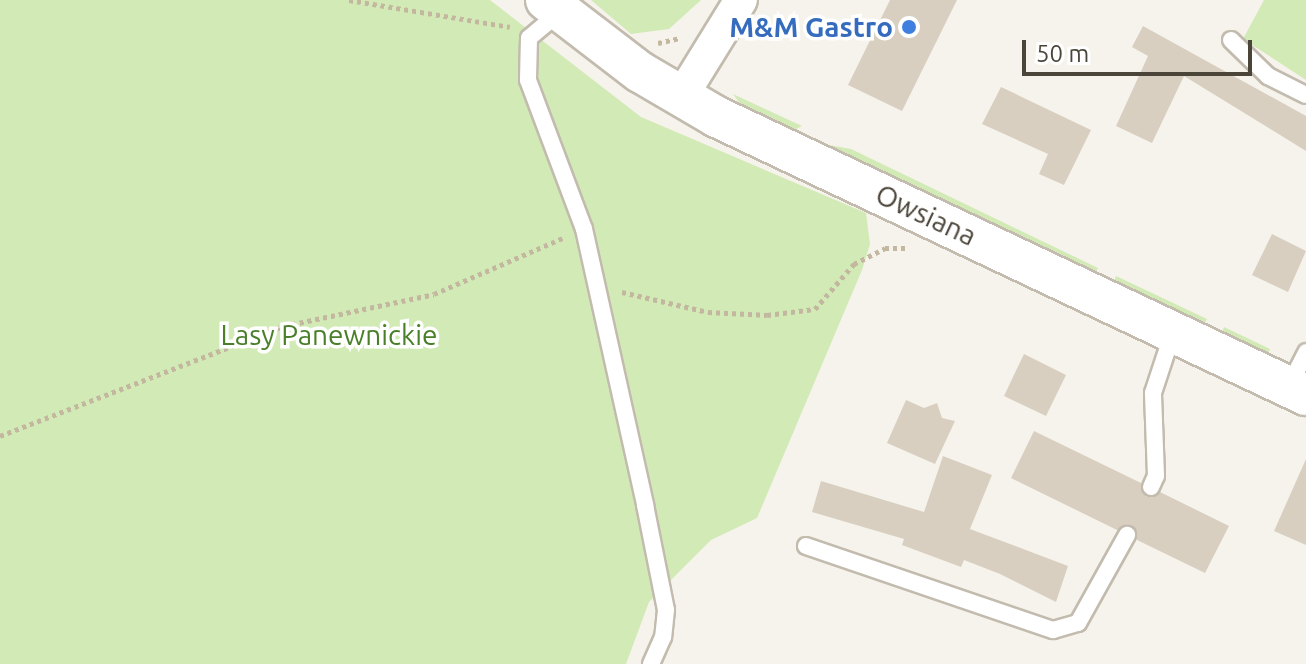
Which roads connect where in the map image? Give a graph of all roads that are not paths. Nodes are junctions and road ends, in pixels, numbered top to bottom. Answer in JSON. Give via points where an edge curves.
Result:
{"nodes":[{"id":1,"x":741,"y":0,"type":"edge"},
{"id":2,"x":553,"y":6,"type":"edge"},
{"id":3,"x":1231,"y":40,"type":"dead end"},
{"id":4,"x":1306,"y":95,"type":"edge"},
{"id":5,"x":681,"y":97,"type":"junction"},
{"id":6,"x":1173,"y":332,"type":"junction"},
{"id":7,"x":1306,"y":352,"type":"edge"},
{"id":8,"x":1297,"y":391,"type":"edge"},
{"id":9,"x":1151,"y":487,"type":"dead end"},
{"id":10,"x":1127,"y":535,"type":"dead end"},
{"id":11,"x":806,"y":546,"type":"dead end"},
{"id":12,"x":651,"y":664,"type":"edge"}],
"edges":[{"from":1,"to":5,"type":"street"},
{"from":2,"to":5,"type":"street","name":"Owsiana"},
{"from":2,"to":12,"type":"lane","name":"Owsiana","via":[[529,38],[528,80],[584,229],[666,610],[663,637]]},
{"from":3,"to":4,"type":"lane","via":[[1259,70]]},
{"from":5,"to":6,"type":"street","name":"Owsiana"},
{"from":6,"to":8,"type":"street","name":"Owsiana"},
{"from":6,"to":9,"type":"lane","via":[[1153,393],[1156,476]]},
{"from":7,"to":8,"type":"lane"},
{"from":10,"to":11,"type":"lane","via":[[1078,623],[1053,630]]}]}
